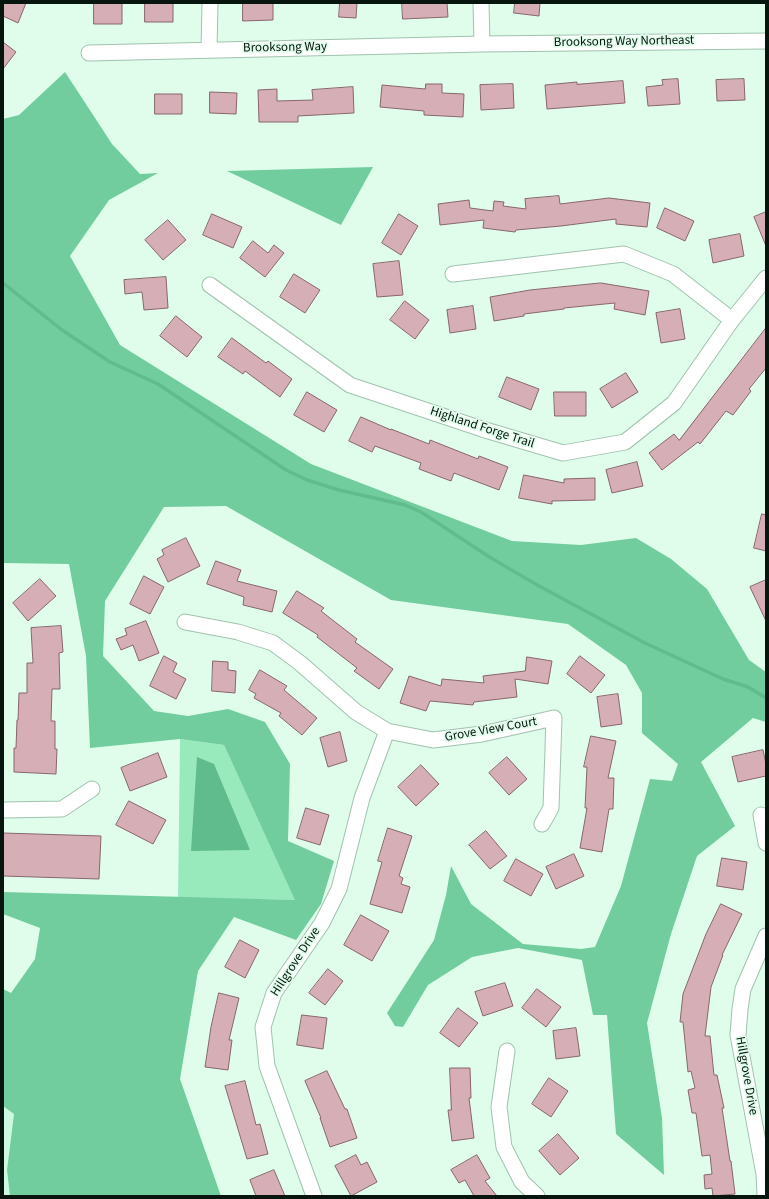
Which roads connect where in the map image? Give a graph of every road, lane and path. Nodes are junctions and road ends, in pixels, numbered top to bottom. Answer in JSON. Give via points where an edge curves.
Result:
{"nodes":[{"id":1,"x":210,"y":3,"type":"edge"},
{"id":2,"x":481,"y":3,"type":"edge"},
{"id":3,"x":766,"y":41,"type":"edge"},
{"id":4,"x":482,"y":44,"type":"junction"},
{"id":5,"x":209,"y":50,"type":"junction"},
{"id":6,"x":89,"y":53,"type":"dead end"},
{"id":7,"x":453,"y":274,"type":"dead end"},
{"id":8,"x":766,"y":278,"type":"edge"},
{"id":9,"x":210,"y":285,"type":"dead end"},
{"id":10,"x":732,"y":320,"type":"junction"},
{"id":11,"x":185,"y":622,"type":"dead end"},
{"id":12,"x":387,"y":731,"type":"junction"},
{"id":13,"x":92,"y":789,"type":"dead end"},
{"id":14,"x":3,"y":810,"type":"edge"},
{"id":15,"x":761,"y":815,"type":"dead end"},
{"id":16,"x":542,"y":824,"type":"dead end"},
{"id":17,"x":766,"y":843,"type":"edge"},
{"id":18,"x":766,"y":936,"type":"edge"},
{"id":19,"x":507,"y":1051,"type":"dead end"},
{"id":20,"x":314,"y":1196,"type":"edge"},
{"id":21,"x":537,"y":1196,"type":"edge"},
{"id":22,"x":765,"y":1196,"type":"edge"}],
"edges":[{"from":1,"to":5,"type":"street"},
{"from":2,"to":4,"type":"street"},
{"from":3,"to":4,"type":"street","name":"Brooksong Way Northeast"},
{"from":4,"to":5,"type":"street","name":"Brooksong Way"},
{"from":5,"to":6,"type":"street","name":"Brooksong Way"},
{"from":7,"to":10,"type":"street","via":[[624,254],[673,274]]},
{"from":8,"to":10,"type":"street","name":"Highland Forge Trail"},
{"from":9,"to":10,"type":"street","name":"Highland Forge Trail","via":[[350,385],[563,453],[625,442],[674,403]]},
{"from":11,"to":12,"type":"street","name":"Grove View Court","via":[[238,632],[273,643],[356,712]]},
{"from":12,"to":16,"type":"street","name":"Grove View Court","via":[[433,740],[482,734],[554,718],[551,808]]},
{"from":12,"to":20,"type":"street","name":"Hillgrove Drive","via":[[362,798],[339,889],[322,923],[274,993],[263,1027],[267,1066]]},
{"from":13,"to":14,"type":"street","via":[[62,809]]},
{"from":15,"to":17,"type":"street"},
{"from":18,"to":22,"type":"street","name":"Hillgrove Drive","via":[[743,989],[738,1034],[764,1174]]},
{"from":19,"to":21,"type":"street","via":[[499,1107],[504,1147],[522,1182]]}]}
